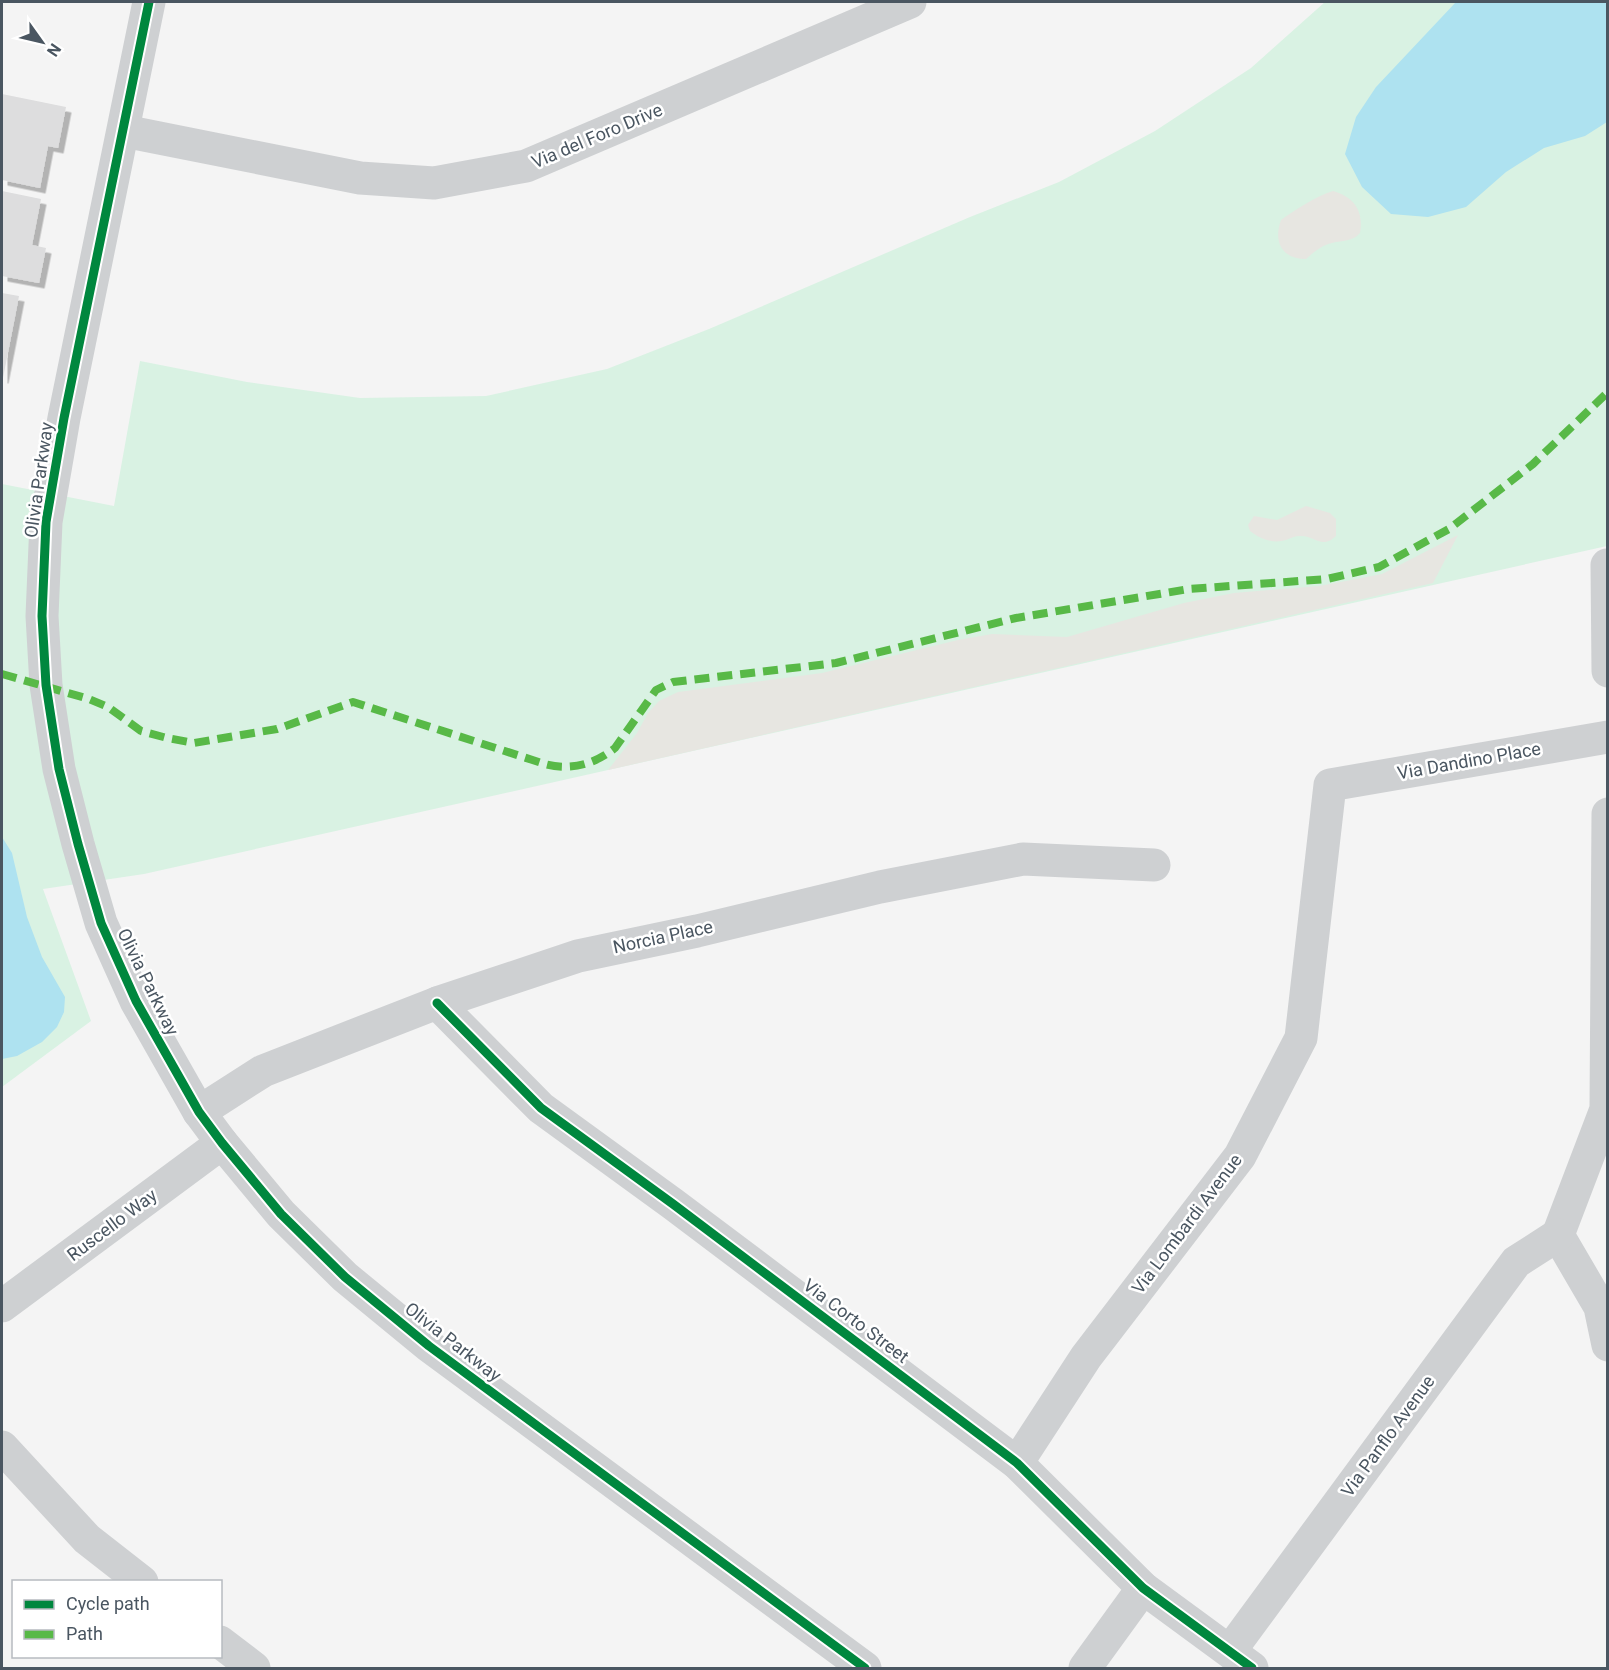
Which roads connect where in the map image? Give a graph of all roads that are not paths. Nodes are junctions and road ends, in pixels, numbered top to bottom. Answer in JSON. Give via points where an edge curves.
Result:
{"nodes":[{"id":1,"x":149,"y":2,"type":"edge"},
{"id":2,"x":898,"y":4,"type":"edge"},
{"id":3,"x":124,"y":131,"type":"junction"},
{"id":4,"x":1607,"y":565,"type":"edge"},
{"id":5,"x":1608,"y":671,"type":"edge"},
{"id":6,"x":1608,"y":736,"type":"edge"},
{"id":7,"x":1330,"y":785,"type":"joint"},
{"id":8,"x":1608,"y":814,"type":"edge"},
{"id":9,"x":1154,"y":865,"type":"dead end"},
{"id":10,"x":437,"y":1003,"type":"junction"},
{"id":11,"x":199,"y":1112,"type":"junction"},
{"id":12,"x":222,"y":1143,"type":"junction"},
{"id":13,"x":1558,"y":1235,"type":"junction"},
{"id":14,"x":2,"y":1306,"type":"edge"},
{"id":15,"x":1608,"y":1345,"type":"edge"},
{"id":16,"x":2,"y":1447,"type":"edge"},
{"id":17,"x":1017,"y":1463,"type":"junction"},
{"id":18,"x":141,"y":1580,"type":"edge"},
{"id":19,"x":1143,"y":1588,"type":"junction"},
{"id":20,"x":222,"y":1644,"type":"edge"},
{"id":21,"x":1241,"y":1660,"type":"edge"},
{"id":22,"x":254,"y":1668,"type":"edge"},
{"id":23,"x":865,"y":1668,"type":"edge"},
{"id":24,"x":1085,"y":1668,"type":"edge"}],
"edges":[{"from":1,"to":3,"type":"street","name":"Olivia Parkway"},
{"from":2,"to":3,"type":"street","name":"Via del Foro Drive","via":[[526,166],[434,183],[360,178]]},
{"from":3,"to":11,"type":"street","name":"Olivia Parkway","via":[[46,522],[42,616],[46,685],[59,769],[101,923],[136,1001]]},
{"from":4,"to":5,"type":"street"},
{"from":6,"to":7,"type":"street","name":"Via Dandino Place"},
{"from":7,"to":17,"type":"street","name":"Via Lombardi Avenue","via":[[1301,1038],[1240,1156],[1086,1357]]},
{"from":8,"to":13,"type":"street","via":[[1606,1109]]},
{"from":9,"to":10,"type":"street","name":"Norcia Place","via":[[1023,859],[880,887],[578,956]]},
{"from":10,"to":11,"type":"street","name":"Norcia Place","via":[[263,1071]]},
{"from":10,"to":17,"type":"street","name":"Via Corto Street","via":[[541,1108]]},
{"from":11,"to":12,"type":"street","name":"Olivia Parkway"},
{"from":12,"to":14,"type":"street","name":"Ruscello Way"},
{"from":12,"to":23,"type":"street","name":"Olivia Parkway","via":[[281,1214],[345,1276],[429,1346]]},
{"from":13,"to":15,"type":"street","via":[[1600,1307]]},
{"from":13,"to":21,"type":"street","name":"Via Panflo Avenue","via":[[1516,1262]]},
{"from":16,"to":18,"type":"street","via":[[87,1539]]},
{"from":17,"to":19,"type":"street","name":"Via Corto Street"},
{"from":19,"to":21,"type":"street","name":"Via Corto Street"},
{"from":19,"to":24,"type":"street"},
{"from":20,"to":22,"type":"street"}]}
